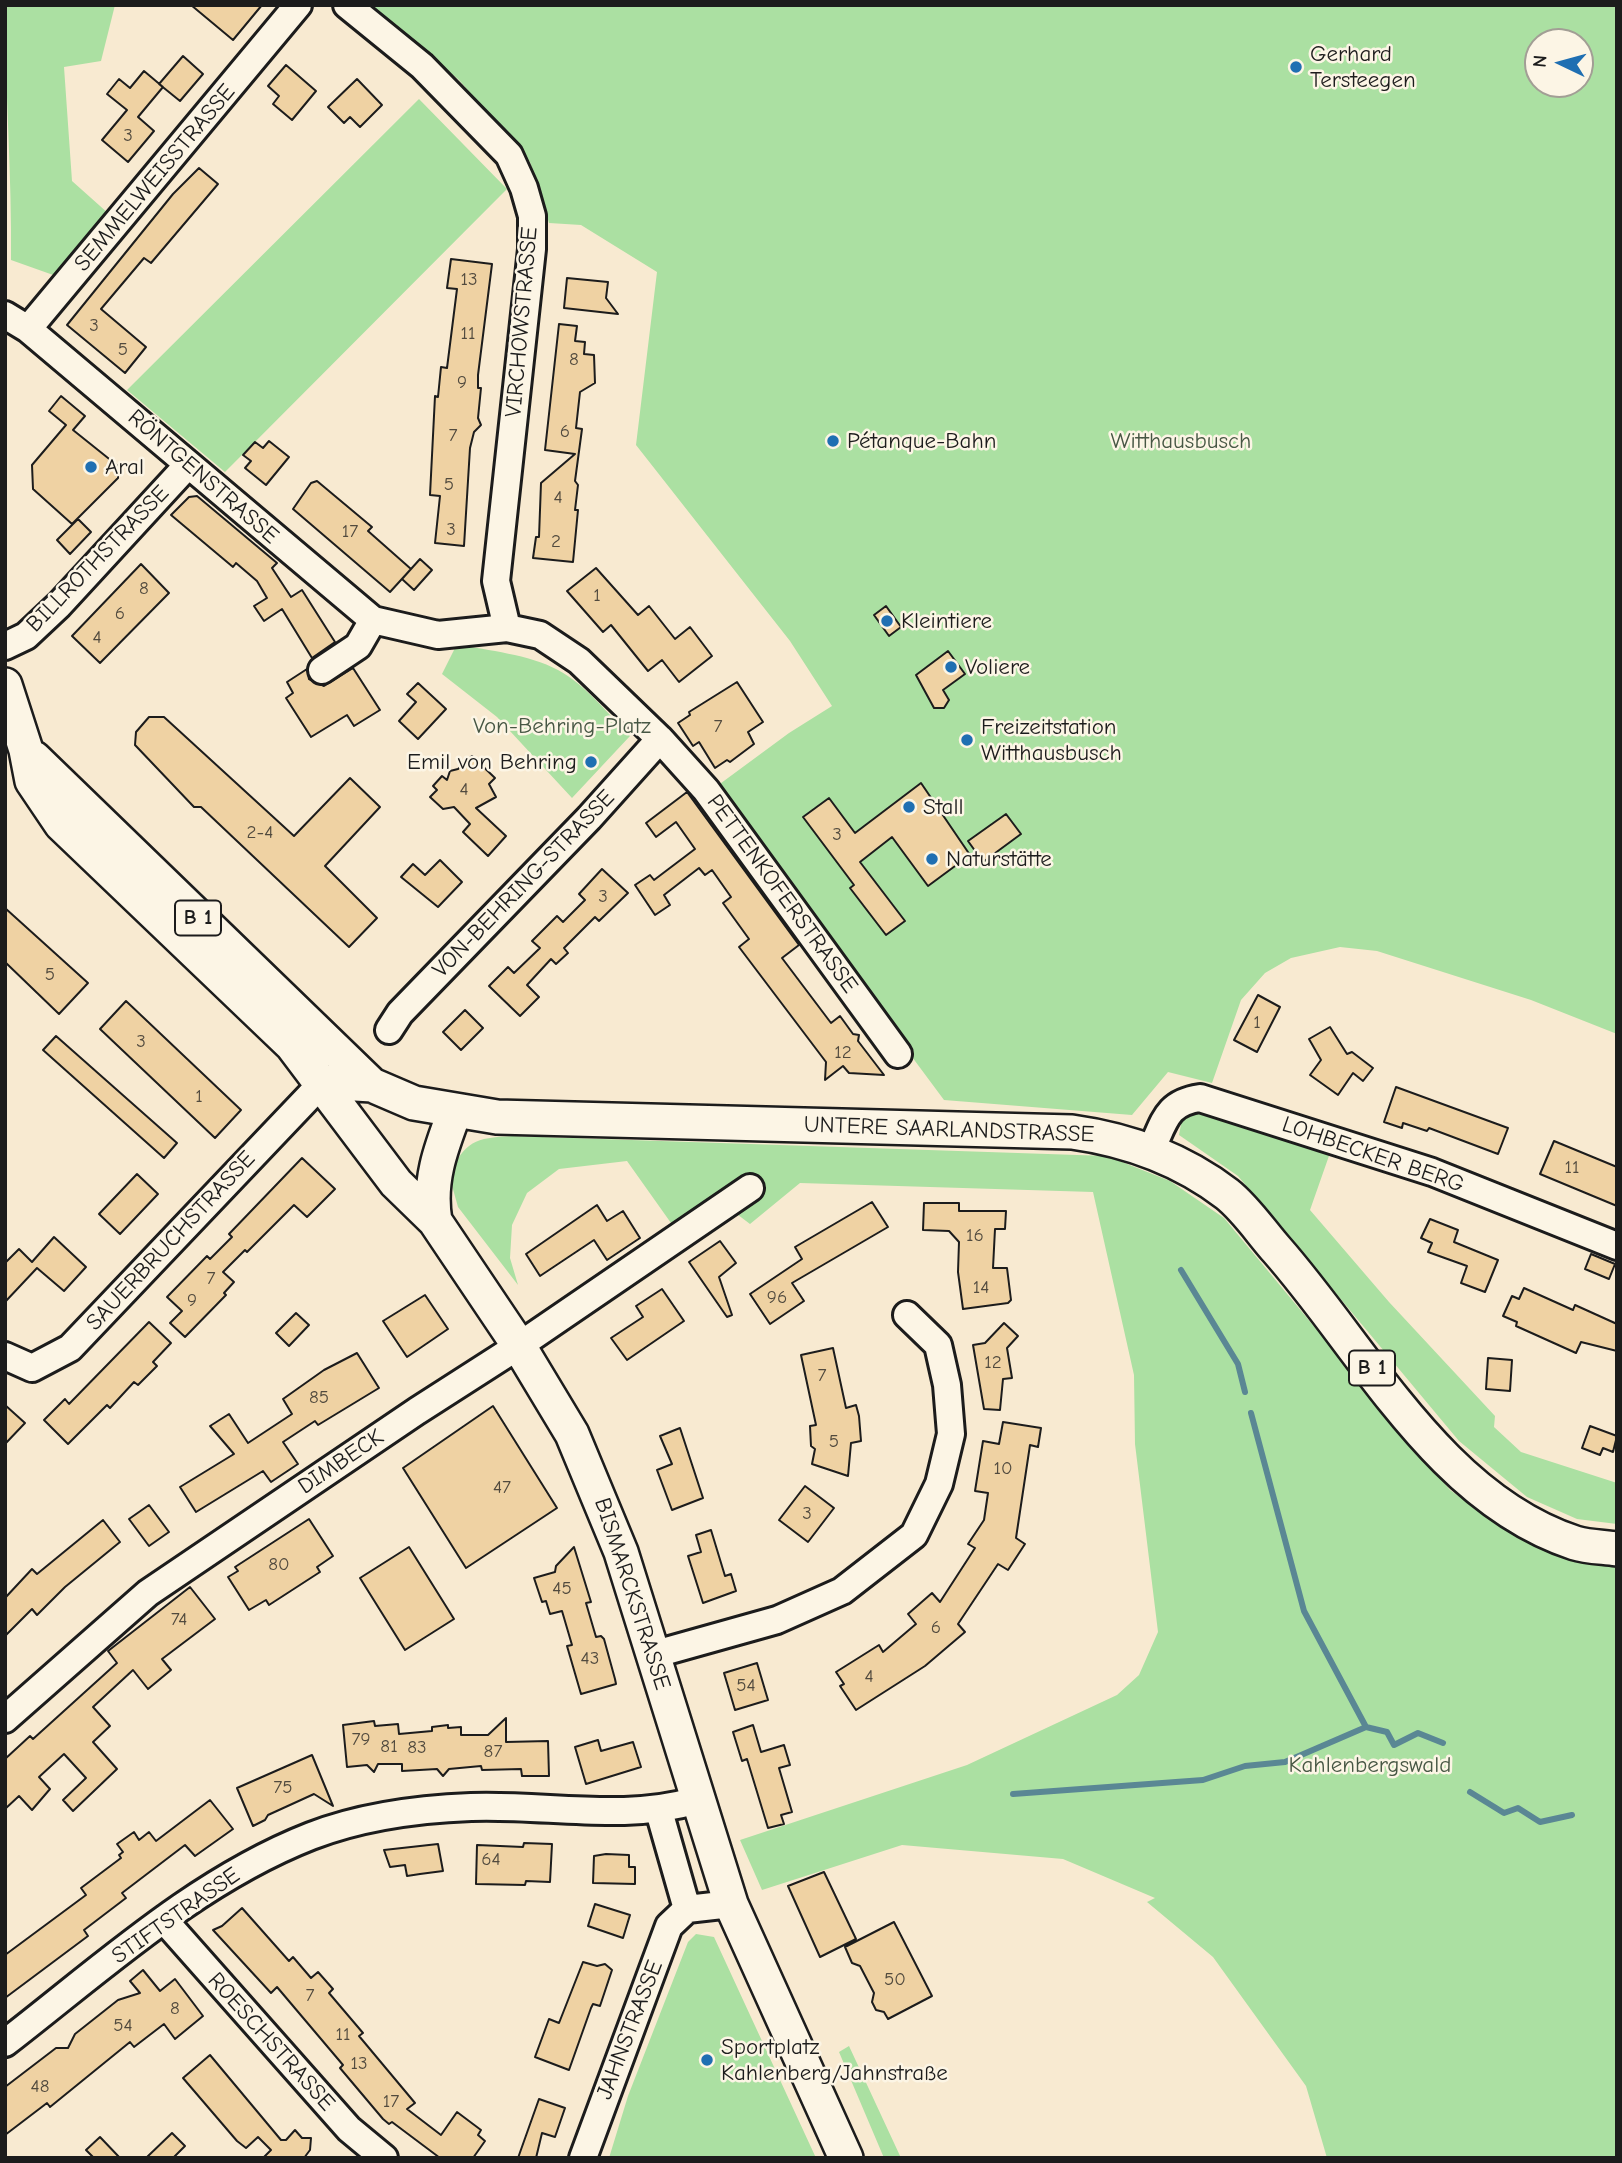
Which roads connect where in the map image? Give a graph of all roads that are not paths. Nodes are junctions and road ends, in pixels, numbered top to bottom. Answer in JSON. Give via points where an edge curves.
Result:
{"nodes":[{"id":1,"x":298,"y":5,"type":"edge"},
{"id":2,"x":347,"y":5,"type":"edge"},
{"id":3,"x":16,"y":321,"type":"edge"},
{"id":4,"x":187,"y":466,"type":"junction"},
{"id":5,"x":377,"y":622,"type":"junction"},
{"id":6,"x":507,"y":628,"type":"junction"},
{"id":7,"x":5,"y":646,"type":"edge"},
{"id":8,"x":321,"y":670,"type":"dead end"},
{"id":9,"x":5,"y":685,"type":"edge"},
{"id":10,"x":13,"y":739,"type":"edge"},
{"id":11,"x":660,"y":739,"type":"junction"},
{"id":12,"x":389,"y":1030,"type":"dead end"},
{"id":13,"x":898,"y":1054,"type":"dead end"},
{"id":14,"x":323,"y":1082,"type":"junction"},
{"id":15,"x":372,"y":1085,"type":"junction"},
{"id":16,"x":456,"y":1111,"type":"junction"},
{"id":17,"x":1151,"y":1150,"type":"junction"},
{"id":18,"x":750,"y":1188,"type":"dead end"},
{"id":19,"x":435,"y":1221,"type":"junction"},
{"id":20,"x":1617,"y":1246,"type":"edge"},
{"id":21,"x":907,"y":1315,"type":"dead end"},
{"id":22,"x":519,"y":1346,"type":"junction"},
{"id":23,"x":5,"y":1356,"type":"edge"},
{"id":24,"x":1617,"y":1549,"type":"edge"},
{"id":25,"x":652,"y":1655,"type":"junction"},
{"id":26,"x":5,"y":1719,"type":"edge"},
{"id":27,"x":697,"y":1800,"type":"junction"},
{"id":28,"x":659,"y":1811,"type":"junction"},
{"id":29,"x":731,"y":1904,"type":"junction"},
{"id":30,"x":687,"y":1909,"type":"junction"},
{"id":31,"x":164,"y":1920,"type":"junction"},
{"id":32,"x":5,"y":2043,"type":"edge"},
{"id":33,"x":384,"y":2158,"type":"edge"},
{"id":34,"x":583,"y":2158,"type":"edge"},
{"id":35,"x":846,"y":2158,"type":"edge"}],
"edges":[{"from":1,"to":3,"type":"street","name":"SEMMELWEISSTRASSE"},
{"from":2,"to":6,"type":"street","name":"VIRCHOWSTRASSE","via":[[422,66],[509,155],[532,216],[496,581]]},
{"from":3,"to":4,"type":"street","name":"RÖNTGENSTRASSE","via":[[163,441]]},
{"from":4,"to":5,"type":"street","name":"RÖNTGENSTRASSE"},
{"from":4,"to":7,"type":"street","name":"BILLROTHSTRASSE","via":[[59,605],[26,636]]},
{"from":5,"to":6,"type":"street","via":[[438,635]]},
{"from":5,"to":8,"type":"street","via":[[358,646]]},
{"from":6,"to":11,"type":"street","via":[[540,635],[579,661]]},
{"from":9,"to":10,"type":"main road","number":"B 1"},
{"from":10,"to":14,"type":"main road","number":"B 1","via":[[32,781],[61,824],[292,1045]]},
{"from":10,"to":15,"type":"main road","number":"B 1"},
{"from":11,"to":12,"type":"street","name":"VON-BEHRING-STRASSE","via":[[400,1013]]},
{"from":11,"to":13,"type":"street","name":"PETTENKOFERSTRASSE","via":[[706,790]]},
{"from":14,"to":15,"type":"main road","number":"B 1"},
{"from":14,"to":19,"type":"main road","name":"BISMARCKSTRASSE","via":[[396,1183]]},
{"from":14,"to":23,"type":"street","name":"SAUERBRUCHSTRASSE","via":[[70,1348],[32,1368]]},
{"from":15,"to":16,"type":"main road","name":"UNTERE SAARLANDSTRASSE","number":"B 1","via":[[414,1103]]},
{"from":16,"to":17,"type":"main road","name":"UNTERE SAARLANDSTRASSE","number":"B 1","via":[[497,1116],[1072,1132],[1111,1137]]},
{"from":16,"to":19,"type":"main road","via":[[439,1154],[431,1194]]},
{"from":17,"to":20,"type":"street","name":"LOHBECKER BERG","via":[[1170,1111],[1180,1101],[1200,1098],[1432,1172]]},
{"from":17,"to":24,"type":"main road","name":"UNTERE SAARLANDSTRASSE","number":"B 1","via":[[1229,1196],[1305,1282],[1425,1438],[1472,1484],[1522,1521],[1576,1544]]},
{"from":18,"to":22,"type":"street","name":"DIMBECK"},
{"from":19,"to":22,"type":"main road","name":"BISMARCKSTRASSE"},
{"from":21,"to":25,"type":"street","via":[[938,1345],[951,1434],[939,1484],[914,1535],[842,1591],[776,1620]]},
{"from":22,"to":25,"type":"main road","name":"BISMARCKSTRASSE","via":[[572,1434],[599,1492]]},
{"from":22,"to":26,"type":"street","name":"DIMBECK","via":[[148,1593]]},
{"from":25,"to":27,"type":"main road","name":"BISMARCKSTRASSE"},
{"from":27,"to":28,"type":"street","name":"STIFTSTRASSE"},
{"from":27,"to":29,"type":"main road","name":"BISMARCKSTRASSE"},
{"from":28,"to":30,"type":"street"},
{"from":28,"to":31,"type":"street","name":"STIFTSTRASSE","via":[[471,1807],[387,1816],[312,1836],[228,1876]]},
{"from":29,"to":30,"type":"street"},
{"from":29,"to":35,"type":"main road","name":"BISMARCKSTRASSE"},
{"from":30,"to":34,"type":"street","name":"JAHNSTRASSE","via":[[669,1926]]},
{"from":31,"to":32,"type":"street","name":"STIFTSTRASSE"},
{"from":31,"to":33,"type":"street","name":"ROESCHSTRASSE","via":[[349,2129]]}]}
